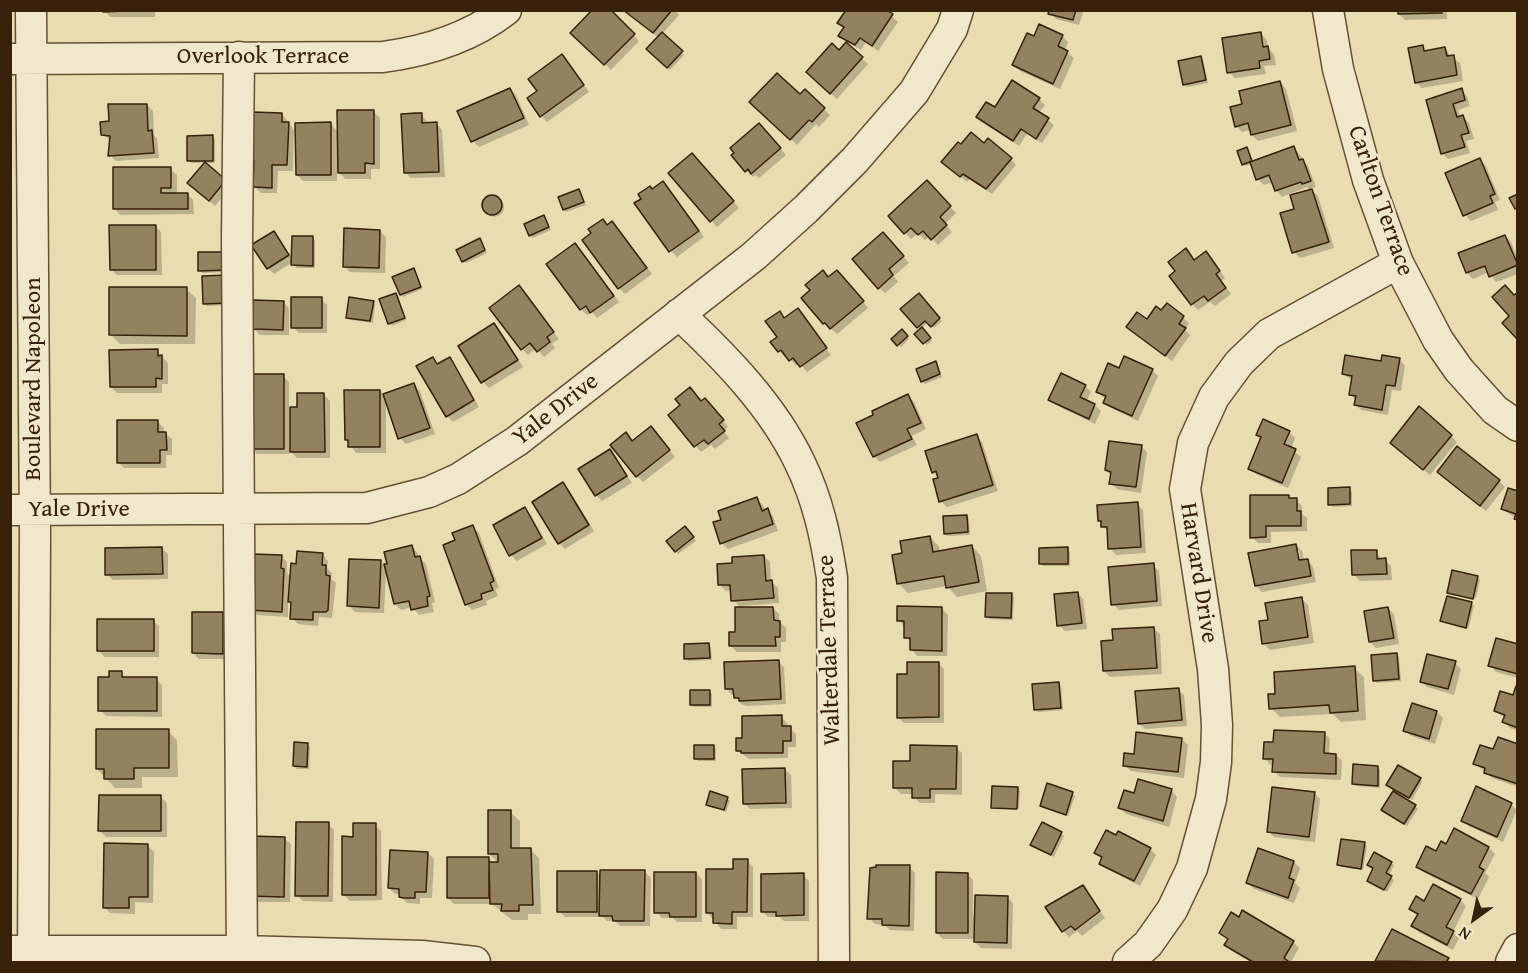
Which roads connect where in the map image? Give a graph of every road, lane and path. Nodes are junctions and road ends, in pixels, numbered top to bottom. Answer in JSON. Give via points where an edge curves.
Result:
{"nodes":[{"id":1,"x":31,"y":10,"type":"edge"},
{"id":2,"x":506,"y":10,"type":"edge"},
{"id":3,"x":958,"y":10,"type":"edge"},
{"id":4,"x":1328,"y":10,"type":"edge"},
{"id":5,"x":239,"y":57,"type":"junction"},
{"id":6,"x":21,"y":59,"type":"edge"},
{"id":7,"x":1398,"y":263,"type":"junction"},
{"id":8,"x":679,"y":314,"type":"junction"},
{"id":9,"x":1518,"y":426,"type":"edge"},
{"id":10,"x":239,"y":508,"type":"junction"},
{"id":11,"x":23,"y":510,"type":"edge"},
{"id":12,"x":1518,"y":949,"type":"edge"},
{"id":13,"x":26,"y":955,"type":"edge"},
{"id":14,"x":242,"y":957,"type":"edge"},
{"id":15,"x":475,"y":963,"type":"edge"},
{"id":16,"x":834,"y":963,"type":"edge"},
{"id":17,"x":1128,"y":963,"type":"edge"},
{"id":18,"x":1511,"y":963,"type":"edge"}],
"edges":[{"from":1,"to":6,"type":"street","name":"Boulevard Napoleon"},
{"from":2,"to":5,"type":"street","name":"Overlook Terrace","via":[[466,35],[406,54]]},
{"from":3,"to":8,"type":"street","name":"Yale Drive","via":[[946,39],[914,92],[855,160],[754,256]]},
{"from":4,"to":7,"type":"street","name":"Carlton Terrace","via":[[1338,69],[1368,180]]},
{"from":5,"to":6,"type":"street","name":"Overlook Terrace"},
{"from":5,"to":10,"type":"street"},
{"from":6,"to":11,"type":"street","name":"Boulevard Napoleon"},
{"from":7,"to":9,"type":"street","name":"Carlton Terrace","via":[[1438,340],[1459,370],[1495,410]]},
{"from":7,"to":17,"type":"street","name":"Harvard Drive","via":[[1269,334],[1239,363],[1214,397],[1193,443],[1185,489],[1213,669],[1216,762],[1211,799],[1192,868],[1172,910],[1148,944]]},
{"from":8,"to":10,"type":"street","name":"Yale Drive","via":[[517,441],[429,492],[367,508]]},
{"from":8,"to":16,"type":"street","name":"Walterdale Terrace","via":[[727,362],[782,431],[814,496],[825,532],[832,578]]},
{"from":10,"to":11,"type":"street","name":"Yale Drive"},
{"from":10,"to":14,"type":"street"},
{"from":11,"to":13,"type":"street","name":"Boulevard Napoleon"},
{"from":12,"to":18,"type":"street"},
{"from":13,"to":14,"type":"street"},
{"from":14,"to":15,"type":"street","via":[[422,956]]}]}
